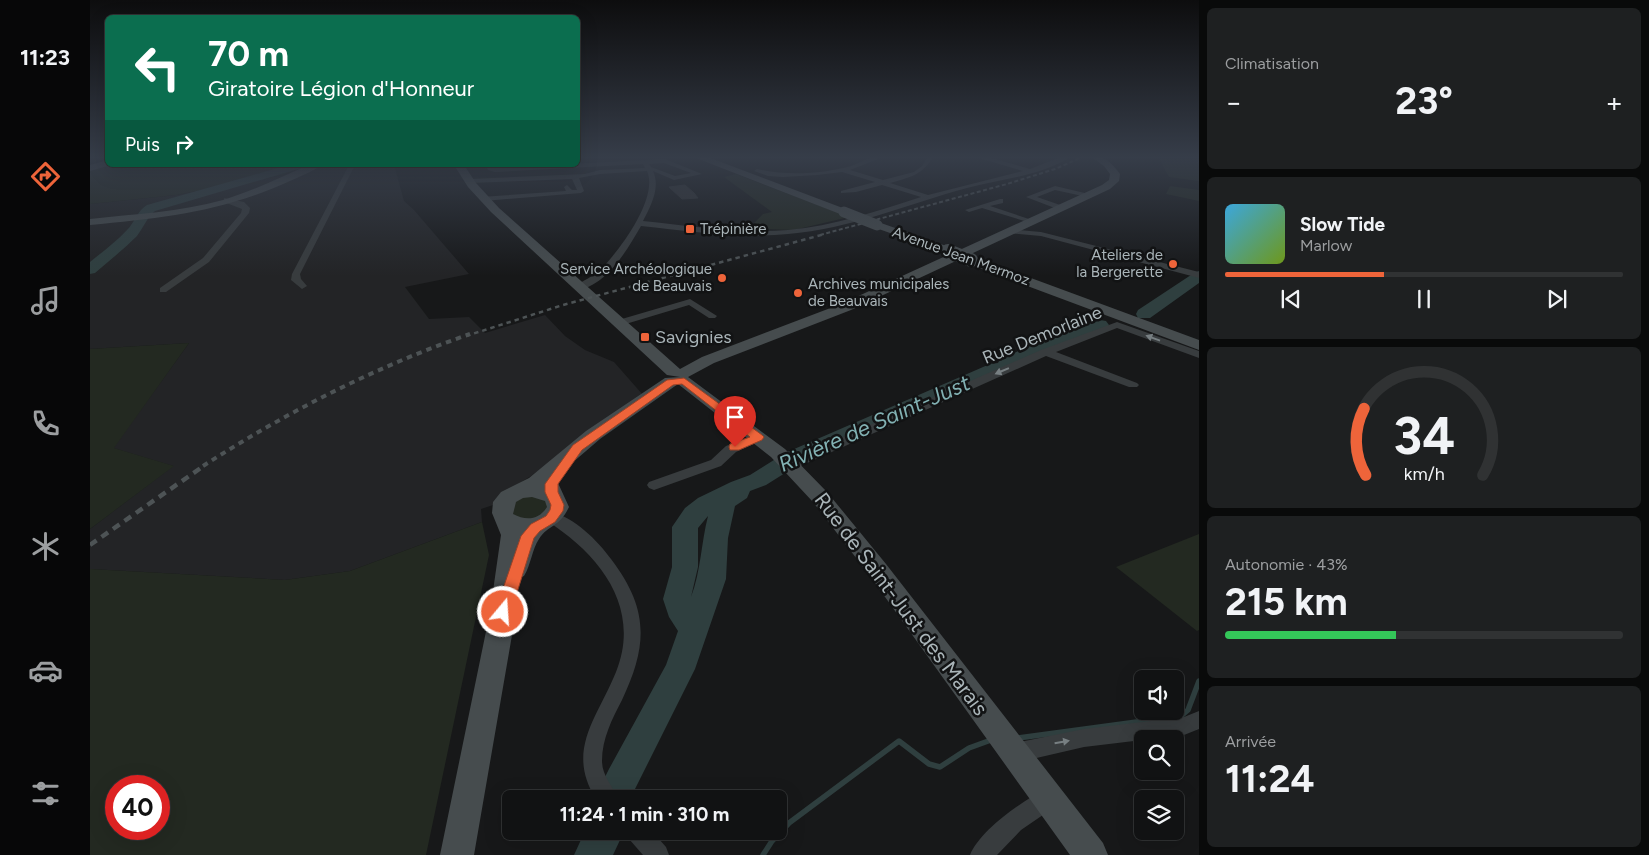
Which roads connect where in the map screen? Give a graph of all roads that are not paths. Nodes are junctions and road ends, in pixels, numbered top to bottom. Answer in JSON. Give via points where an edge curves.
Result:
{"nodes":[{"id":1,"x":239,"y":196,"type":"edge"},
{"id":2,"x":239,"y":196,"type":"edge"},
{"id":3,"x":336,"y":196,"type":"edge"},
{"id":4,"x":481,"y":196,"type":"edge"},
{"id":5,"x":528,"y":196,"type":"edge"},
{"id":6,"x":649,"y":196,"type":"edge"},
{"id":7,"x":801,"y":196,"type":"edge"},
{"id":8,"x":924,"y":196,"type":"edge"},
{"id":9,"x":937,"y":196,"type":"edge"},
{"id":10,"x":1033,"y":196,"type":"edge"},
{"id":11,"x":1085,"y":196,"type":"edge"},
{"id":12,"x":930,"y":198,"type":"junction"},
{"id":13,"x":484,"y":199,"type":"junction"},
{"id":14,"x":229,"y":200,"type":"junction"},
{"id":15,"x":1000,"y":201,"type":"dead end"},
{"id":16,"x":982,"y":206,"type":"junction"},
{"id":17,"x":1060,"y":208,"type":"junction"},
{"id":18,"x":969,"y":210,"type":"dead end"},
{"id":19,"x":844,"y":212,"type":"joint"},
{"id":20,"x":153,"y":216,"type":"joint"},
{"id":21,"x":1034,"y":219,"type":"junction"},
{"id":22,"x":90,"y":222,"type":"edge"},
{"id":23,"x":638,"y":223,"type":"junction"},
{"id":24,"x":1011,"y":231,"type":"junction"},
{"id":25,"x":1061,"y":239,"type":"junction"},
{"id":26,"x":1196,"y":274,"type":"edge"},
{"id":27,"x":576,"y":284,"type":"junction"},
{"id":28,"x":302,"y":286,"type":"dead end"},
{"id":29,"x":163,"y":290,"type":"dead end"},
{"id":30,"x":712,"y":316,"type":"dead end"},
{"id":31,"x":619,"y":323,"type":"junction"},
{"id":32,"x":1199,"y":345,"type":"edge"},
{"id":33,"x":1045,"y":352,"type":"junction"},
{"id":34,"x":1199,"y":355,"type":"edge"},
{"id":35,"x":678,"y":377,"type":"junction"},
{"id":36,"x":1133,"y":385,"type":"dead end"},
{"id":37,"x":758,"y":437,"type":"junction"},
{"id":38,"x":578,"y":447,"type":"junction"},
{"id":39,"x":788,"y":462,"type":"junction"},
{"id":40,"x":654,"y":485,"type":"dead end"},
{"id":41,"x":520,"y":492,"type":"junction"},
{"id":42,"x":549,"y":513,"type":"junction"},
{"id":43,"x":506,"y":519,"type":"junction"},
{"id":44,"x":503,"y":612,"type":"junction"},
{"id":45,"x":1199,"y":720,"type":"edge"},
{"id":46,"x":1006,"y":741,"type":"junction"},
{"id":47,"x":603,"y":790,"type":"edge"},
{"id":48,"x":1049,"y":799,"type":"junction"},
{"id":49,"x":645,"y":840,"type":"edge"},
{"id":50,"x":457,"y":855,"type":"edge"},
{"id":51,"x":658,"y":855,"type":"edge"},
{"id":52,"x":981,"y":855,"type":"edge"},
{"id":53,"x":1091,"y":855,"type":"edge"}],
"edges":[{"from":1,"to":14,"type":"street"},
{"from":2,"to":14,"type":"street"},
{"from":3,"to":28,"type":"street","via":[[296,274],[296,280]]},
{"from":4,"to":13,"type":"street","name":"Rue de Saint-Just des Marais"},
{"from":5,"to":13,"type":"street"},
{"from":6,"to":23,"type":"street"},
{"from":7,"to":19,"type":"street","name":"Avenue Jean Mermoz"},
{"from":8,"to":12,"type":"street"},
{"from":9,"to":12,"type":"street"},
{"from":10,"to":17,"type":"street","via":[[1030,197],[1033,200]]},
{"from":11,"to":17,"type":"street"},
{"from":12,"to":23,"type":"street","via":[[790,232],[752,233]]},
{"from":13,"to":27,"type":"street","name":"Rue de Saint-Just des Marais"},
{"from":14,"to":20,"type":"street","via":[[186,212]]},
{"from":14,"to":29,"type":"street","via":[[245,207],[244,213],[204,262]]},
{"from":15,"to":16,"type":"street"},
{"from":16,"to":18,"type":"street"},
{"from":16,"to":21,"type":"street"},
{"from":17,"to":21,"type":"street"},
{"from":19,"to":32,"type":"street","name":"Avenue Jean Mermoz","bridge":true},
{"from":20,"to":22,"type":"street"},
{"from":21,"to":24,"type":"street"},
{"from":21,"to":25,"type":"street","via":[[1038,229]]},
{"from":23,"to":27,"type":"street","via":[[625,246],[604,270],[588,284]]},
{"from":24,"to":25,"type":"street","via":[[1035,232]]},
{"from":24,"to":35,"type":"street","via":[[840,310],[708,360]]},
{"from":25,"to":26,"type":"street"},
{"from":27,"to":31,"type":"street","name":"Rue de Saint-Just des Marais"},
{"from":30,"to":31,"type":"street","via":[[690,302]]},
{"from":31,"to":35,"type":"street","name":"Rue de Saint-Just des Marais"},
{"from":34,"to":33,"type":"street","name":"Rue Demorlaine","one_way":true,"via":[[1117,325]]},
{"from":33,"to":36,"type":"street"},
{"from":33,"to":39,"type":"street","name":"Rue Demorlaine","one_way":true,"via":[[852,438]]},
{"from":35,"to":37,"type":"street","name":"Rue de Saint-Just des Marais"},
{"from":35,"to":38,"type":"street"},
{"from":37,"to":39,"type":"street","name":"Rue de Saint-Just des Marais"},
{"from":37,"to":40,"type":"street","via":[[731,449],[716,463]]},
{"from":38,"to":41,"type":"street","via":[[536,483]]},
{"from":38,"to":42,"type":"street","via":[[551,484]]},
{"from":39,"to":46,"type":"street","name":"Rue de Saint-Just des Marais","via":[[858,544]]},
{"from":41,"to":42,"type":"street","via":[[541,490]]},
{"from":41,"to":43,"type":"street","via":[[504,505],[502,511]]},
{"from":42,"to":43,"type":"street","via":[[521,526]]},
{"from":42,"to":44,"type":"street","via":[[528,536]]},
{"from":42,"to":47,"type":"street","via":[[588,542],[606,562],[619,584],[631,616],[632,644],[628,663],[598,730],[592,753],[595,775]]},
{"from":43,"to":44,"type":"street","via":[[512,536]]},
{"from":44,"to":50,"type":"street"},
{"from":46,"to":45,"type":"street","one_way":true,"via":[[1084,738],[1184,726]]},
{"from":46,"to":48,"type":"street","name":"Rue de Saint-Just des Marais"},
{"from":48,"to":52,"type":"street","via":[[1013,822]]},
{"from":48,"to":53,"type":"street","name":"Rue de Saint-Just des Marais"},
{"from":49,"to":51,"type":"street"}]}
